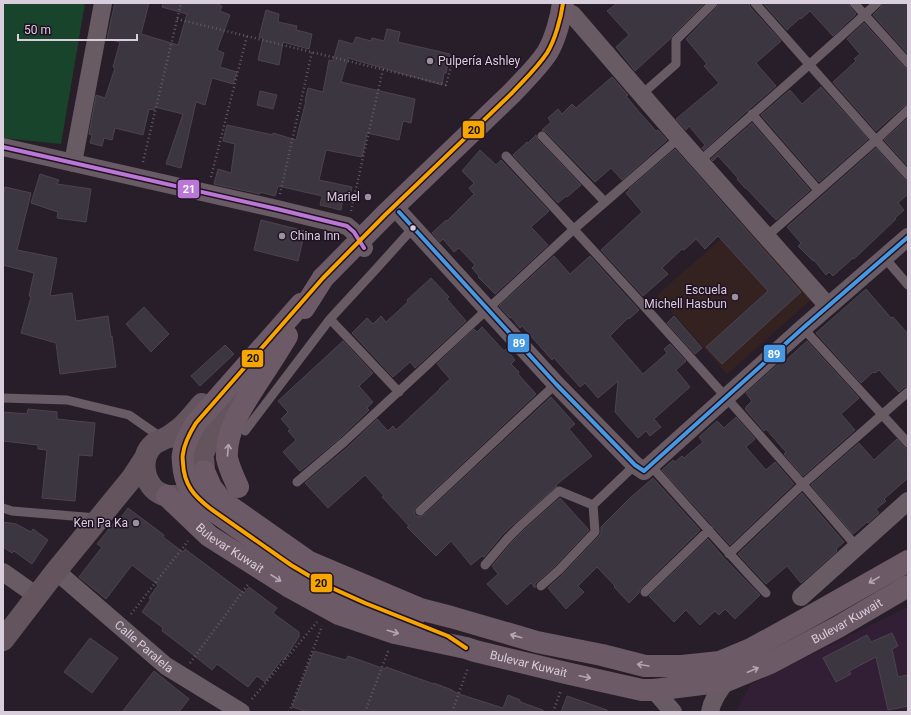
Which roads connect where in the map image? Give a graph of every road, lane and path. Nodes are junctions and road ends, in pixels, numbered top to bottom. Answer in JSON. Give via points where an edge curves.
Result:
{"nodes":[{"id":1,"x":103,"y":3,"type":"edge"},
{"id":2,"x":181,"y":3,"type":"edge"},
{"id":3,"x":713,"y":3,"type":"edge"},
{"id":4,"x":755,"y":3,"type":"edge"},
{"id":5,"x":854,"y":3,"type":"edge"},
{"id":6,"x":877,"y":3,"type":"edge"},
{"id":7,"x":566,"y":6,"type":"edge"},
{"id":8,"x":865,"y":15,"type":"junction"},
{"id":9,"x":177,"y":19,"type":"junction"},
{"id":10,"x":247,"y":36,"type":"junction"},
{"id":11,"x":312,"y":52,"type":"junction"},
{"id":12,"x":454,"y":54,"type":"dead end"},
{"id":13,"x":908,"y":63,"type":"edge"},
{"id":14,"x":810,"y":65,"type":"junction"},
{"id":15,"x":383,"y":70,"type":"junction"},
{"id":16,"x":641,"y":95,"type":"junction"},
{"id":17,"x":908,"y":110,"type":"edge"},
{"id":18,"x":752,"y":114,"type":"junction"},
{"id":19,"x":542,"y":136,"type":"dead end"},
{"id":20,"x":679,"y":138,"type":"junction"},
{"id":21,"x":876,"y":140,"type":"junction"},
{"id":22,"x":3,"y":147,"type":"edge"},
{"id":23,"x":506,"y":156,"type":"dead end"},
{"id":24,"x":700,"y":160,"type":"junction"},
{"id":25,"x":73,"y":163,"type":"junction"},
{"id":26,"x":908,"y":175,"type":"edge"},
{"id":27,"x":140,"y":178,"type":"junction"},
{"id":28,"x":818,"y":190,"type":"junction"},
{"id":29,"x":207,"y":193,"type":"junction"},
{"id":30,"x":605,"y":202,"type":"junction"},
{"id":31,"x":277,"y":209,"type":"junction"},
{"id":32,"x":399,"y":212,"type":"junction"},
{"id":33,"x":414,"y":228,"type":"junction"},
{"id":34,"x":574,"y":229,"type":"junction"},
{"id":35,"x":355,"y":236,"type":"junction"},
{"id":36,"x":767,"y":236,"type":"junction"},
{"id":37,"x":908,"y":236,"type":"edge"},
{"id":38,"x":884,"y":257,"type":"junction"},
{"id":39,"x":324,"y":278,"type":"junction"},
{"id":40,"x":908,"y":285,"type":"edge"},
{"id":41,"x":828,"y":306,"type":"junction"},
{"id":42,"x":488,"y":309,"type":"junction"},
{"id":43,"x":330,"y":319,"type":"junction"},
{"id":44,"x":803,"y":328,"type":"junction"},
{"id":45,"x":556,"y":384,"type":"junction"},
{"id":46,"x":399,"y":392,"type":"junction"},
{"id":47,"x":908,"y":392,"type":"edge"},
{"id":48,"x":726,"y":397,"type":"junction"},
{"id":49,"x":3,"y":398,"type":"edge"},
{"id":50,"x":882,"y":414,"type":"junction"},
{"id":51,"x":245,"y":431,"type":"dead end"},
{"id":52,"x":165,"y":438,"type":"junction"},
{"id":53,"x":908,"y":443,"type":"edge"},
{"id":54,"x":145,"y":458,"type":"junction"},
{"id":55,"x":203,"y":464,"type":"junction"},
{"id":56,"x":643,"y":465,"type":"junction"},
{"id":57,"x":297,"y":482,"type":"dead end"},
{"id":58,"x":803,"y":484,"type":"junction"},
{"id":59,"x":165,"y":495,"type":"junction"},
{"id":60,"x":116,"y":497,"type":"junction"},
{"id":61,"x":908,"y":501,"type":"edge"},
{"id":62,"x":593,"y":505,"type":"junction"},
{"id":63,"x":3,"y":508,"type":"edge"},
{"id":64,"x":420,"y":511,"type":"dead end"},
{"id":65,"x":98,"y":518,"type":"junction"},
{"id":66,"x":200,"y":527,"type":"junction"},
{"id":67,"x":709,"y":530,"type":"junction"},
{"id":68,"x":857,"y":547,"type":"junction"},
{"id":69,"x":729,"y":554,"type":"junction"},
{"id":70,"x":908,"y":561,"type":"edge"},
{"id":71,"x":485,"y":565,"type":"dead end"},
{"id":72,"x":260,"y":568,"type":"junction"},
{"id":73,"x":56,"y":571,"type":"junction"},
{"id":74,"x":3,"y":572,"type":"edge"},
{"id":75,"x":355,"y":581,"type":"junction"},
{"id":76,"x":541,"y":586,"type":"dead end"},
{"id":77,"x":908,"y":586,"type":"edge"},
{"id":78,"x":645,"y":592,"type":"dead end"},
{"id":79,"x":766,"y":593,"type":"dead end"},
{"id":80,"x":37,"y":596,"type":"junction"},
{"id":81,"x":801,"y":597,"type":"dead end"},
{"id":82,"x":329,"y":608,"type":"junction"},
{"id":83,"x":121,"y":627,"type":"junction"},
{"id":84,"x":395,"y":633,"type":"junction"},
{"id":85,"x":3,"y":640,"type":"edge"},
{"id":86,"x":470,"y":650,"type":"junction"},
{"id":87,"x":566,"y":673,"type":"junction"},
{"id":88,"x":181,"y":675,"type":"junction"},
{"id":89,"x":726,"y":681,"type":"junction"},
{"id":90,"x":654,"y":690,"type":"junction"},
{"id":91,"x":246,"y":706,"type":"edge"},
{"id":92,"x":289,"y":712,"type":"edge"},
{"id":93,"x":365,"y":712,"type":"edge"},
{"id":94,"x":452,"y":712,"type":"edge"},
{"id":95,"x":553,"y":712,"type":"edge"},
{"id":96,"x":673,"y":712,"type":"edge"},
{"id":97,"x":710,"y":712,"type":"edge"}],
"edges":[{"from":1,"to":25,"type":"street"},
{"from":2,"to":9,"type":"path"},
{"from":3,"to":16,"type":"lane","via":[[676,40],[676,64]]},
{"from":4,"to":14,"type":"lane"},
{"from":5,"to":8,"type":"lane"},
{"from":6,"to":8,"type":"lane"},
{"from":7,"to":16,"type":"street"},
{"from":7,"to":32,"type":"main road","via":[[568,32],[559,52],[544,73],[524,95]]},
{"from":7,"to":35,"type":"main road","via":[[552,16],[542,42],[512,82]]},
{"from":7,"to":39,"type":"main road","bridge":true,"via":[[548,52],[532,73],[385,215]]},
{"from":8,"to":13,"type":"lane"},
{"from":8,"to":14,"type":"lane"},
{"from":9,"to":10,"type":"path"},
{"from":9,"to":27,"type":"path"},
{"from":10,"to":11,"type":"path"},
{"from":10,"to":29,"type":"path"},
{"from":11,"to":15,"type":"path"},
{"from":11,"to":31,"type":"path"},
{"from":12,"to":15,"type":"path","via":[[446,85]]},
{"from":14,"to":18,"type":"lane"},
{"from":14,"to":21,"type":"lane"},
{"from":15,"to":35,"type":"path"},
{"from":16,"to":20,"type":"street"},
{"from":17,"to":21,"type":"lane"},
{"from":18,"to":24,"type":"lane"},
{"from":18,"to":28,"type":"lane"},
{"from":19,"to":30,"type":"lane"},
{"from":20,"to":24,"type":"street"},
{"from":20,"to":30,"type":"lane"},
{"from":21,"to":26,"type":"lane"},
{"from":21,"to":28,"type":"lane"},
{"from":22,"to":25,"type":"street"},
{"from":23,"to":34,"type":"lane"},
{"from":24,"to":36,"type":"street"},
{"from":25,"to":27,"type":"street"},
{"from":27,"to":29,"type":"street"},
{"from":28,"to":36,"type":"lane"},
{"from":29,"to":31,"type":"street"},
{"from":30,"to":34,"type":"lane"},
{"from":31,"to":35,"type":"street"},
{"from":32,"to":33,"type":"street"},
{"from":32,"to":35,"type":"main road"},
{"from":33,"to":42,"type":"street"},
{"from":33,"to":43,"type":"lane"},
{"from":34,"to":42,"type":"lane"},
{"from":34,"to":48,"type":"lane"},
{"from":35,"to":52,"type":"main road","via":[[298,295],[183,426]]},
{"from":35,"to":55,"type":"main road","via":[[351,262],[260,367],[209,440]]},
{"from":36,"to":41,"type":"street"},
{"from":37,"to":38,"type":"street"},
{"from":38,"to":40,"type":"lane"},
{"from":38,"to":41,"type":"street"},
{"from":75,"to":39,"type":"main road","one_way":true,"bridge":true,"via":[[246,500],[227,458],[230,432],[237,417]]},
{"from":39,"to":86,"type":"main road","bridge":true,"via":[[196,423],[183,454],[183,466],[189,487],[210,509],[323,584],[448,636]]},
{"from":41,"to":44,"type":"street"},
{"from":42,"to":45,"type":"street"},
{"from":42,"to":46,"type":"lane"},
{"from":43,"to":46,"type":"lane"},
{"from":43,"to":51,"type":"lane"},
{"from":44,"to":48,"type":"street"},
{"from":44,"to":50,"type":"lane"},
{"from":45,"to":56,"type":"street"},
{"from":45,"to":64,"type":"lane"},
{"from":46,"to":57,"type":"lane"},
{"from":47,"to":50,"type":"lane"},
{"from":48,"to":56,"type":"street"},
{"from":48,"to":58,"type":"lane"},
{"from":49,"to":52,"type":"lane","via":[[67,400],[129,414]]},
{"from":50,"to":53,"type":"lane"},
{"from":50,"to":58,"type":"lane"},
{"from":52,"to":54,"type":"main road","via":[[155,443]]},
{"from":52,"to":55,"type":"main road","via":[[185,438],[198,449]]},
{"from":54,"to":59,"type":"main road","via":[[147,480],[153,489]]},
{"from":54,"to":60,"type":"main road"},
{"from":55,"to":59,"type":"main road","via":[[201,480],[195,489],[177,497]]},
{"from":55,"to":75,"type":"main road","name":"Bulevar Kuwait","via":[[212,487],[222,501],[310,562]]},
{"from":56,"to":62,"type":"lane"},
{"from":56,"to":67,"type":"lane"},
{"from":58,"to":68,"type":"lane"},
{"from":58,"to":69,"type":"lane"},
{"from":59,"to":60,"type":"main road","via":[[139,493]]},
{"from":59,"to":66,"type":"main road","name":"Bulevar Kuwait"},
{"from":60,"to":65,"type":"main road"},
{"from":61,"to":68,"type":"street"},
{"from":62,"to":71,"type":"lane","via":[[559,491],[512,534]]},
{"from":62,"to":76,"type":"lane","via":[[595,532]]},
{"from":63,"to":65,"type":"lane","via":[[12,511]]},
{"from":65,"to":73,"type":"main road"},
{"from":66,"to":72,"type":"main road","name":"Bulevar Kuwait","via":[[209,536]]},
{"from":66,"to":83,"type":"path"},
{"from":67,"to":69,"type":"lane"},
{"from":67,"to":78,"type":"lane"},
{"from":68,"to":81,"type":"street"},
{"from":69,"to":79,"type":"lane"},
{"from":70,"to":75,"type":"main road","name":"Bulevar Kuwait","one_way":true,"via":[[751,649],[720,662],[682,666],[645,666],[537,642],[420,610]]},
{"from":72,"to":82,"type":"main road","name":"Bulevar Kuwait","one_way":true},
{"from":72,"to":88,"type":"path"},
{"from":73,"to":80,"type":"main road"},
{"from":73,"to":83,"type":"street","name":"Calle Paralela"},
{"from":74,"to":80,"type":"street"},
{"from":89,"to":77,"type":"main road","name":"Bulevar Kuwait","one_way":true,"via":[[770,663]]},
{"from":80,"to":85,"type":"main road"},
{"from":82,"to":84,"type":"main road","name":"Bulevar Kuwait","one_way":true,"via":[[339,614]]},
{"from":82,"to":91,"type":"path"},
{"from":82,"to":92,"type":"path"},
{"from":83,"to":88,"type":"street","name":"Calle Paralela","via":[[166,666]]},
{"from":84,"to":86,"type":"main road","name":"Bulevar Kuwait"},
{"from":84,"to":93,"type":"path"},
{"from":86,"to":87,"type":"main road","name":"Bulevar Kuwait"},
{"from":86,"to":94,"type":"path"},
{"from":87,"to":90,"type":"main road","name":"Bulevar Kuwait","one_way":true,"via":[[642,690]]},
{"from":87,"to":95,"type":"path"},
{"from":88,"to":91,"type":"street","name":"Calle Paralela"},
{"from":89,"to":90,"type":"main road","name":"Bulevar Kuwait"},
{"from":89,"to":97,"type":"street","via":[[715,697]]},
{"from":90,"to":96,"type":"street"}]}
